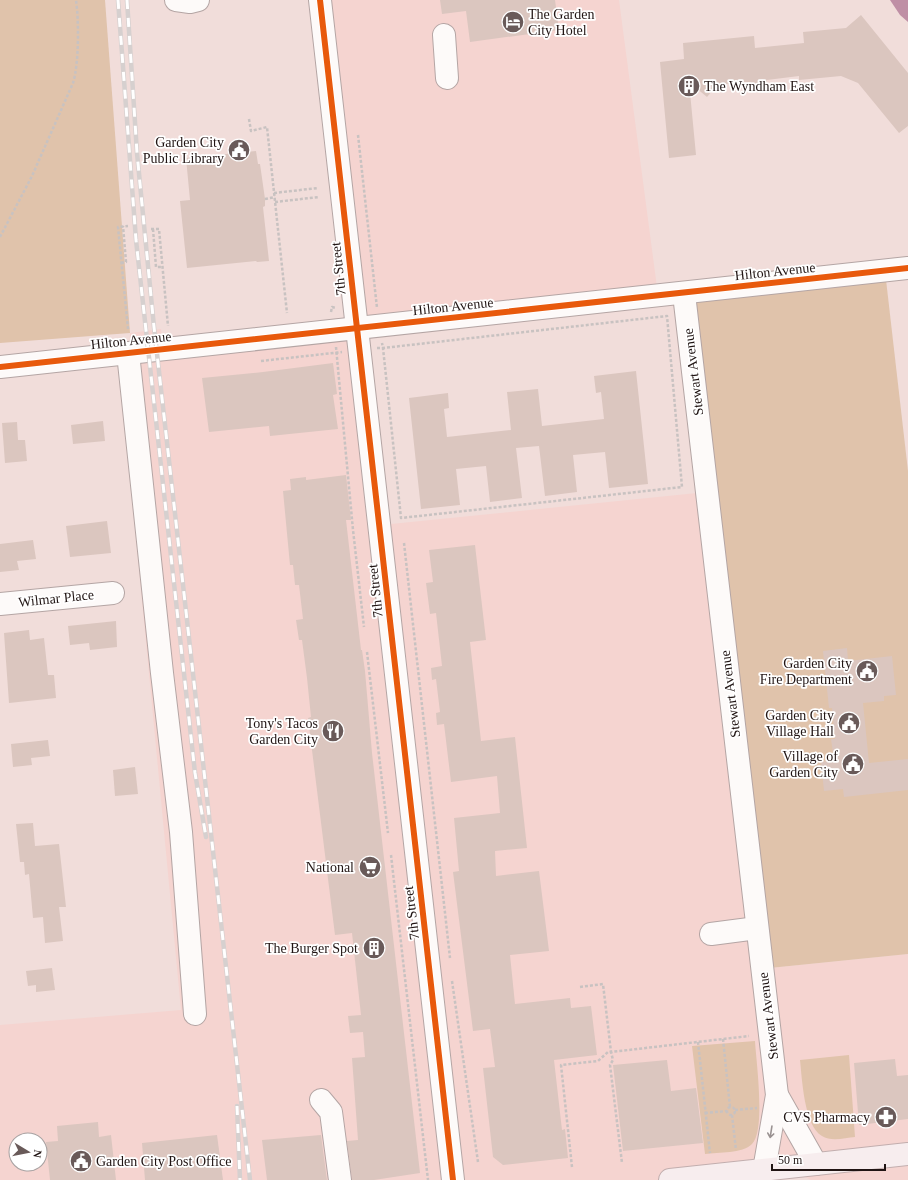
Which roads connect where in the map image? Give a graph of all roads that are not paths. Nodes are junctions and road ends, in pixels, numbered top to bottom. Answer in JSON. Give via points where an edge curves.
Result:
{"nodes":[{"id":1,"x":176,"y":0,"type":"edge"},
{"id":2,"x":198,"y":0,"type":"edge"},
{"id":3,"x":320,"y":0,"type":"edge"},
{"id":4,"x":444,"y":35,"type":"dead end"},
{"id":5,"x":447,"y":78,"type":"dead end"},
{"id":6,"x":908,"y":268,"type":"edge"},
{"id":7,"x":684,"y":294,"type":"junction"},
{"id":8,"x":357,"y":329,"type":"junction"},
{"id":9,"x":128,"y":353,"type":"junction"},
{"id":10,"x":0,"y":367,"type":"edge"},
{"id":11,"x":113,"y":593,"type":"dead end"},
{"id":12,"x":0,"y":604,"type":"edge"},
{"id":13,"x":757,"y":928,"type":"junction"},
{"id":14,"x":711,"y":934,"type":"dead end"},
{"id":15,"x":195,"y":1014,"type":"dead end"},
{"id":16,"x":777,"y":1094,"type":"junction"},
{"id":17,"x":321,"y":1100,"type":"dead end"},
{"id":18,"x":908,"y":1154,"type":"edge"},
{"id":19,"x":817,"y":1172,"type":"edge"},
{"id":20,"x":763,"y":1175,"type":"edge"},
{"id":21,"x":340,"y":1180,"type":"edge"},
{"id":22,"x":453,"y":1180,"type":"edge"},
{"id":23,"x":670,"y":1180,"type":"edge"}],
"edges":[{"from":1,"to":2,"type":"street"},
{"from":3,"to":8,"type":"street","name":"7th Street"},
{"from":4,"to":5,"type":"street"},
{"from":6,"to":7,"type":"street","name":"Hilton Avenue"},
{"from":7,"to":8,"type":"street","name":"Hilton Avenue"},
{"from":7,"to":13,"type":"street","name":"Stewart Avenue"},
{"from":8,"to":9,"type":"street","name":"Hilton Avenue"},
{"from":8,"to":22,"type":"street","name":"7th Street"},
{"from":9,"to":10,"type":"street","name":"Hilton Avenue"},
{"from":9,"to":15,"type":"street","via":[[181,832]]},
{"from":11,"to":12,"type":"street","name":"Wilmar Place"},
{"from":13,"to":14,"type":"street"},
{"from":13,"to":16,"type":"street","name":"Stewart Avenue"},
{"from":16,"to":19,"type":"street","name":"Stewart Avenue"},
{"from":16,"to":20,"type":"street","name":"Stewart Avenue","one_way":true},
{"from":17,"to":21,"type":"street","via":[[332,1112]]},
{"from":18,"to":19,"type":"main road"},
{"from":19,"to":20,"type":"main road"},
{"from":20,"to":23,"type":"main road"}]}
